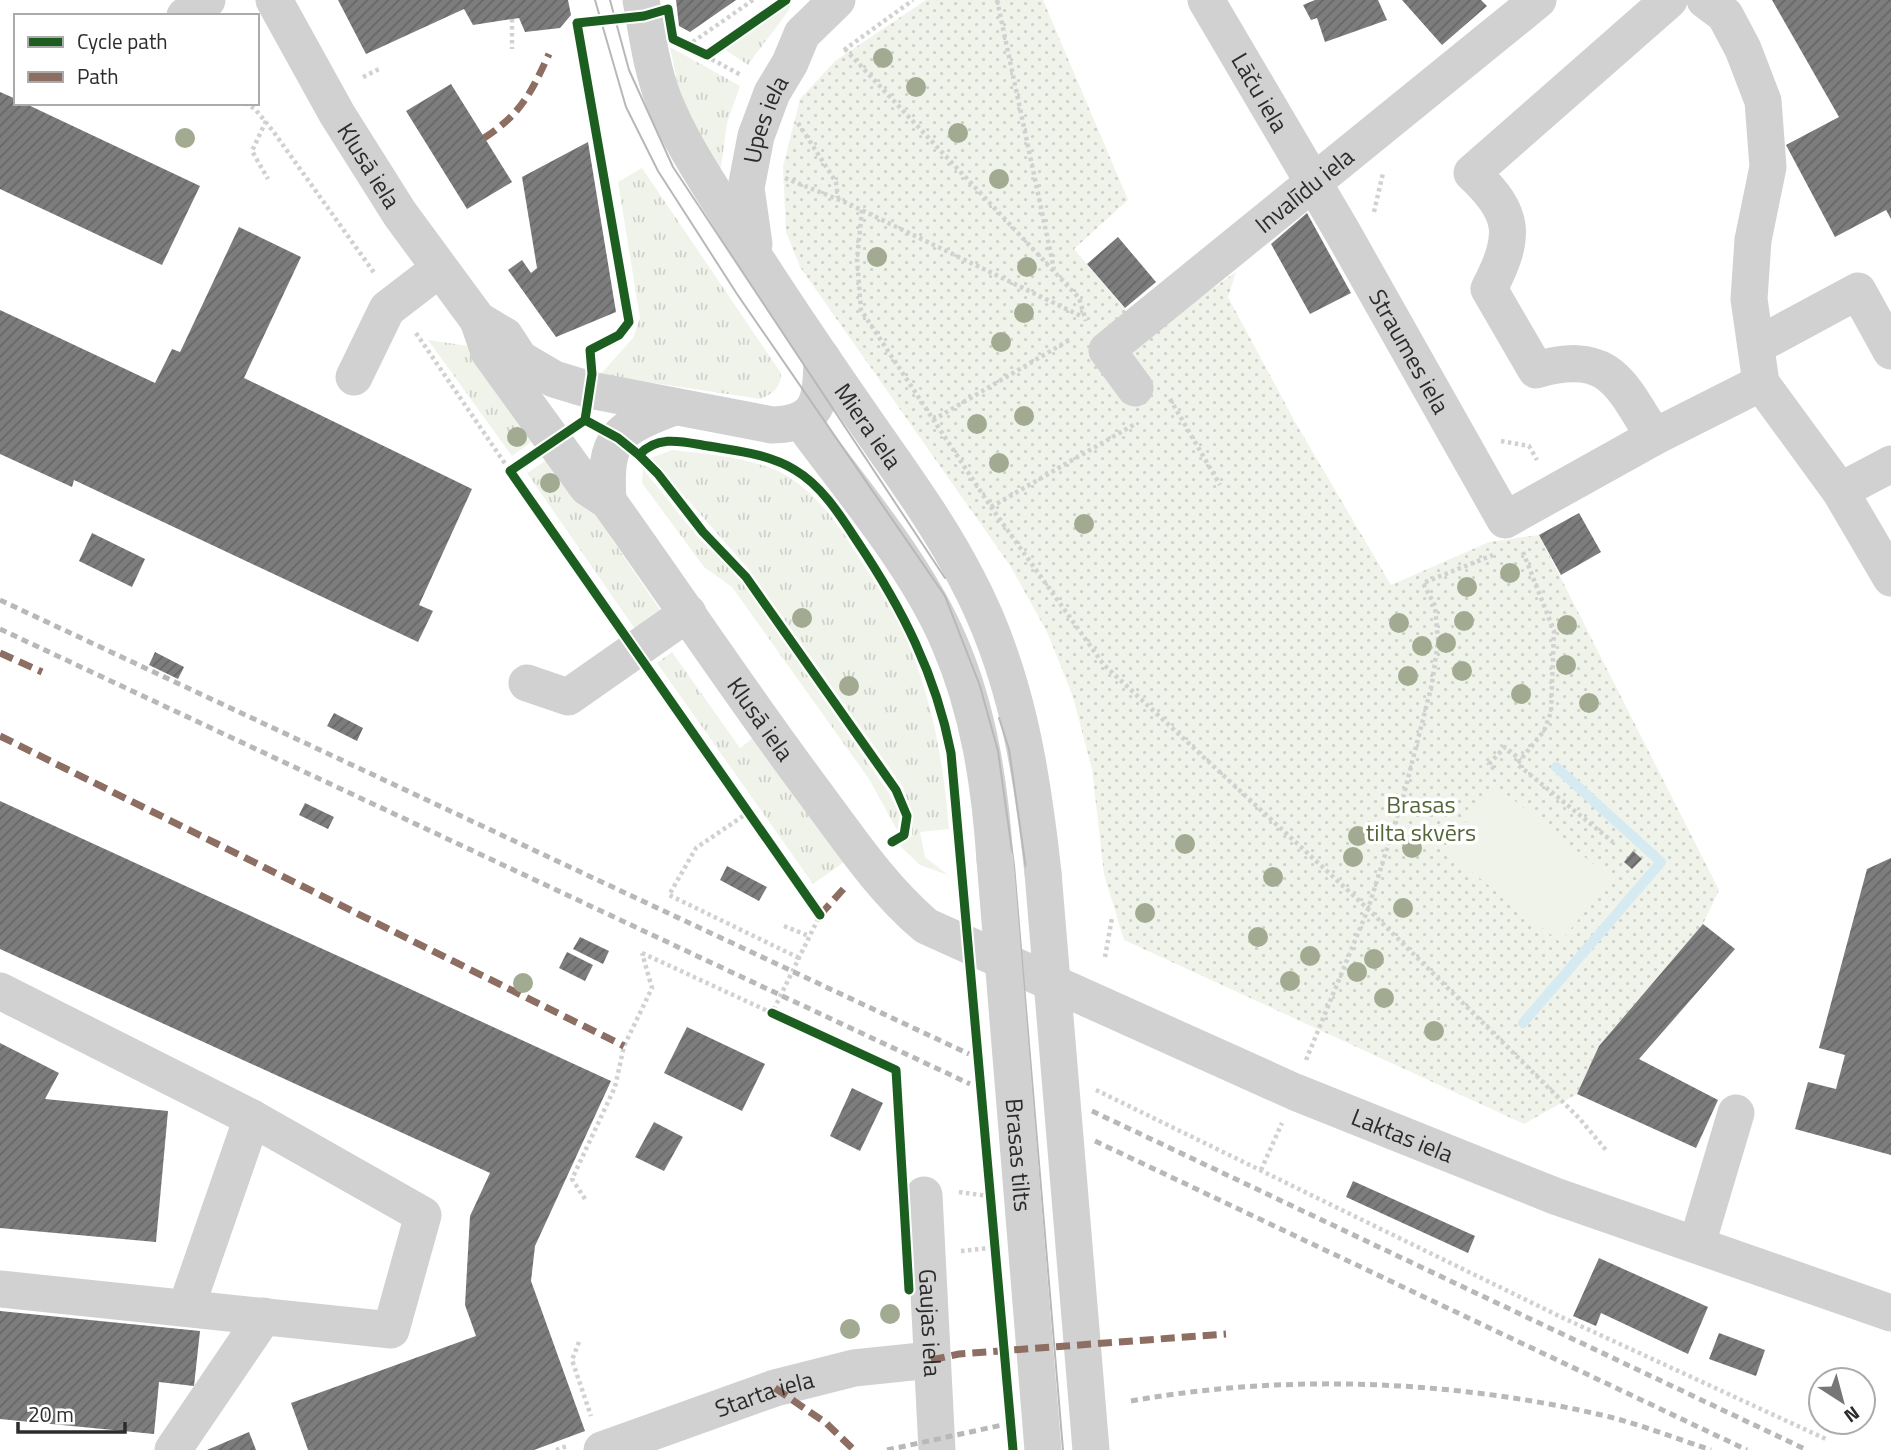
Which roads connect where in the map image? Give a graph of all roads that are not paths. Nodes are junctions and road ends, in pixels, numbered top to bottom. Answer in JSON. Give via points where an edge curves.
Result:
{"nodes":[{"id":1,"x":207,"y":0,"type":"edge"},
{"id":2,"x":274,"y":0,"type":"edge"},
{"id":3,"x":640,"y":0,"type":"edge"},
{"id":4,"x":837,"y":0,"type":"edge"},
{"id":5,"x":1206,"y":0,"type":"edge"},
{"id":6,"x":1538,"y":0,"type":"edge"},
{"id":7,"x":1670,"y":0,"type":"edge"},
{"id":8,"x":1705,"y":0,"type":"edge"},
{"id":9,"x":188,"y":14,"type":"edge"},
{"id":10,"x":1313,"y":184,"type":"junction"},
{"id":11,"x":756,"y":259,"type":"junction"},
{"id":12,"x":439,"y":269,"type":"junction"},
{"id":13,"x":478,"y":320,"type":"junction"},
{"id":14,"x":1756,"y":346,"type":"junction"},
{"id":15,"x":1891,"y":351,"type":"edge"},
{"id":16,"x":822,"y":358,"type":"junction"},
{"id":17,"x":354,"y":377,"type":"dead end"},
{"id":18,"x":1761,"y":383,"type":"junction"},
{"id":19,"x":1148,"y":399,"type":"road end"},
{"id":20,"x":674,"y":407,"type":"junction"},
{"id":21,"x":801,"y":421,"type":"junction"},
{"id":22,"x":1654,"y":437,"type":"junction"},
{"id":23,"x":1891,"y":464,"type":"edge"},
{"id":24,"x":1840,"y":491,"type":"junction"},
{"id":25,"x":608,"y":501,"type":"junction"},
{"id":26,"x":1891,"y":578,"type":"edge"},
{"id":27,"x":688,"y":613,"type":"junction"},
{"id":28,"x":527,"y":683,"type":"dead end"},
{"id":29,"x":995,"y":860,"type":"joint"},
{"id":30,"x":1043,"y":873,"type":"joint"},
{"id":31,"x":926,"y":926,"type":"joint"},
{"id":32,"x":0,"y":991,"type":"edge"},
{"id":33,"x":1736,"y":1113,"type":"dead end"},
{"id":34,"x":252,"y":1118,"type":"junction"},
{"id":35,"x":932,"y":1208,"type":"dead end"},
{"id":36,"x":1697,"y":1244,"type":"junction"},
{"id":37,"x":0,"y":1289,"type":"edge"},
{"id":38,"x":186,"y":1308,"type":"junction"},
{"id":39,"x":1891,"y":1313,"type":"edge"},
{"id":40,"x":264,"y":1316,"type":"junction"},
{"id":41,"x":931,"y":1360,"type":"junction"},
{"id":42,"x":173,"y":1450,"type":"edge"},
{"id":43,"x":603,"y":1450,"type":"edge"},
{"id":44,"x":937,"y":1450,"type":"edge"},
{"id":45,"x":1043,"y":1450,"type":"edge"},
{"id":46,"x":1091,"y":1450,"type":"edge"}],
"edges":[{"from":1,"to":9,"type":"street"},
{"from":2,"to":12,"type":"street","name":"Klusā iela","via":[[337,114]]},
{"from":3,"to":11,"type":"street","name":"Miera iela","via":[[663,96],[679,133]]},
{"from":4,"to":11,"type":"street","name":"Upes iela","via":[[802,34],[756,136],[746,188]]},
{"from":5,"to":10,"type":"street","name":"Lāču iela"},
{"from":6,"to":10,"type":"street","name":"Invalīdu iela"},
{"from":7,"to":22,"type":"street","via":[[1472,173],[1497,196],[1506,221],[1507,251],[1489,289],[1536,370],[1564,361],[1604,370],[1624,389]]},
{"from":8,"to":14,"type":"street","via":[[1725,15],[1763,101],[1768,167],[1749,299]]},
{"from":10,"to":19,"type":"street","name":"Invalīdu iela","via":[[1138,324],[1099,339]]},
{"from":10,"to":22,"type":"street","name":"Straumes iela","via":[[1507,539]]},
{"from":11,"to":16,"type":"street","name":"Miera iela"},
{"from":12,"to":13,"type":"street","name":"Klusā iela"},
{"from":12,"to":17,"type":"street","via":[[387,309]]},
{"from":13,"to":20,"type":"street","name":"Klusā iela","via":[[505,336],[520,359],[554,379]]},
{"from":13,"to":25,"type":"street","name":"Klusā iela","via":[[489,352],[587,487]]},
{"from":14,"to":15,"type":"street","via":[[1858,291]]},
{"from":14,"to":18,"type":"street"},
{"from":16,"to":21,"type":"street","via":[[817,407]]},
{"from":16,"to":30,"type":"street","name":"Miera iela","via":[[927,511],[985,615],[1007,672],[1024,739]]},
{"from":18,"to":22,"type":"street"},
{"from":18,"to":24,"type":"street"},
{"from":20,"to":21,"type":"street","name":"Klusā iela","via":[[772,425]]},
{"from":20,"to":25,"type":"street","name":"Klusā iela","via":[[640,419],[618,438],[608,454]]},
{"from":21,"to":29,"type":"street","name":"Miera iela","via":[[919,587],[949,641],[979,738]]},
{"from":23,"to":24,"type":"street"},
{"from":24,"to":26,"type":"street"},
{"from":25,"to":27,"type":"street","name":"Klusā iela"},
{"from":27,"to":28,"type":"street","via":[[569,697]]},
{"from":27,"to":31,"type":"street","name":"Klusā iela","via":[[868,865],[900,904]]},
{"from":29,"to":45,"type":"street","name":"Brasas tilts","bridge":true},
{"from":30,"to":46,"type":"street","name":"Brasas tilts","bridge":true},
{"from":31,"to":36,"type":"street","name":"Laktas iela","via":[[1295,1092],[1555,1196]]},
{"from":32,"to":34,"type":"street"},
{"from":33,"to":36,"type":"street"},
{"from":34,"to":38,"type":"street"},
{"from":34,"to":40,"type":"street","via":[[423,1214],[391,1330]]},
{"from":35,"to":41,"type":"street","name":"Gaujas iela","via":[[926,1255]]},
{"from":36,"to":39,"type":"street","name":"Laktas iela"},
{"from":37,"to":38,"type":"street"},
{"from":38,"to":40,"type":"street"},
{"from":40,"to":42,"type":"street"},
{"from":41,"to":43,"type":"street","name":"Starta iela","via":[[854,1368],[775,1388]]},
{"from":41,"to":44,"type":"street","name":"Gaujas iela"}]}
